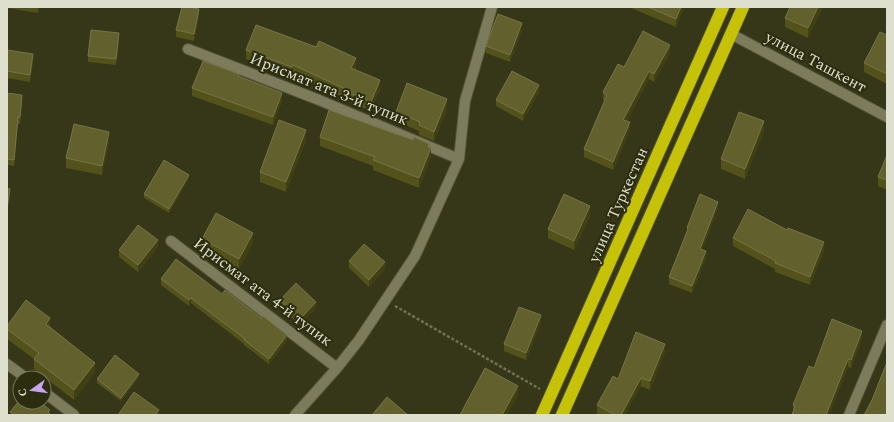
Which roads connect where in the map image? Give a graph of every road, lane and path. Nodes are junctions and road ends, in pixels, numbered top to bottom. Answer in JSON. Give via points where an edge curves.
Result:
{"nodes":[{"id":1,"x":492,"y":7,"type":"edge"},
{"id":2,"x":723,"y":7,"type":"edge"},
{"id":3,"x":742,"y":7,"type":"edge"},
{"id":4,"x":731,"y":34,"type":"junction"},
{"id":5,"x":188,"y":49,"type":"dead end"},
{"id":6,"x":887,"y":117,"type":"edge"},
{"id":7,"x":459,"y":159,"type":"junction"},
{"id":8,"x":171,"y":241,"type":"dead end"},
{"id":9,"x":385,"y":301,"type":"junction"},
{"id":10,"x":887,"y":325,"type":"edge"},
{"id":11,"x":7,"y":364,"type":"edge"},
{"id":12,"x":337,"y":368,"type":"junction"},
{"id":13,"x":15,"y":370,"type":"edge"},
{"id":14,"x":551,"y":395,"type":"junction"},
{"id":15,"x":52,"y":398,"type":"edge"},
{"id":16,"x":74,"y":415,"type":"edge"},
{"id":17,"x":295,"y":415,"type":"edge"},
{"id":18,"x":542,"y":415,"type":"edge"},
{"id":19,"x":562,"y":415,"type":"edge"},
{"id":20,"x":849,"y":415,"type":"edge"}],
"edges":[{"from":1,"to":7,"type":"street","via":[[465,101]]},
{"from":2,"to":14,"type":"highway","name":"улица Туркестан"},
{"from":3,"to":4,"type":"highway"},
{"from":4,"to":6,"type":"street","name":"улица Ташкент"},
{"from":4,"to":19,"type":"highway"},
{"from":5,"to":7,"type":"street","name":"Ирисмат ата 3-й тупик","via":[[319,100]]},
{"from":7,"to":9,"type":"street","via":[[415,256]]},
{"from":8,"to":12,"type":"street","name":"Ирисмат ата 4-й тупик"},
{"from":9,"to":12,"type":"street"},
{"from":9,"to":14,"type":"path"},
{"from":10,"to":20,"type":"street"},
{"from":11,"to":13,"type":"street"},
{"from":12,"to":17,"type":"street"},
{"from":14,"to":18,"type":"highway","name":"улица Туркестан"},
{"from":15,"to":16,"type":"street"}]}
